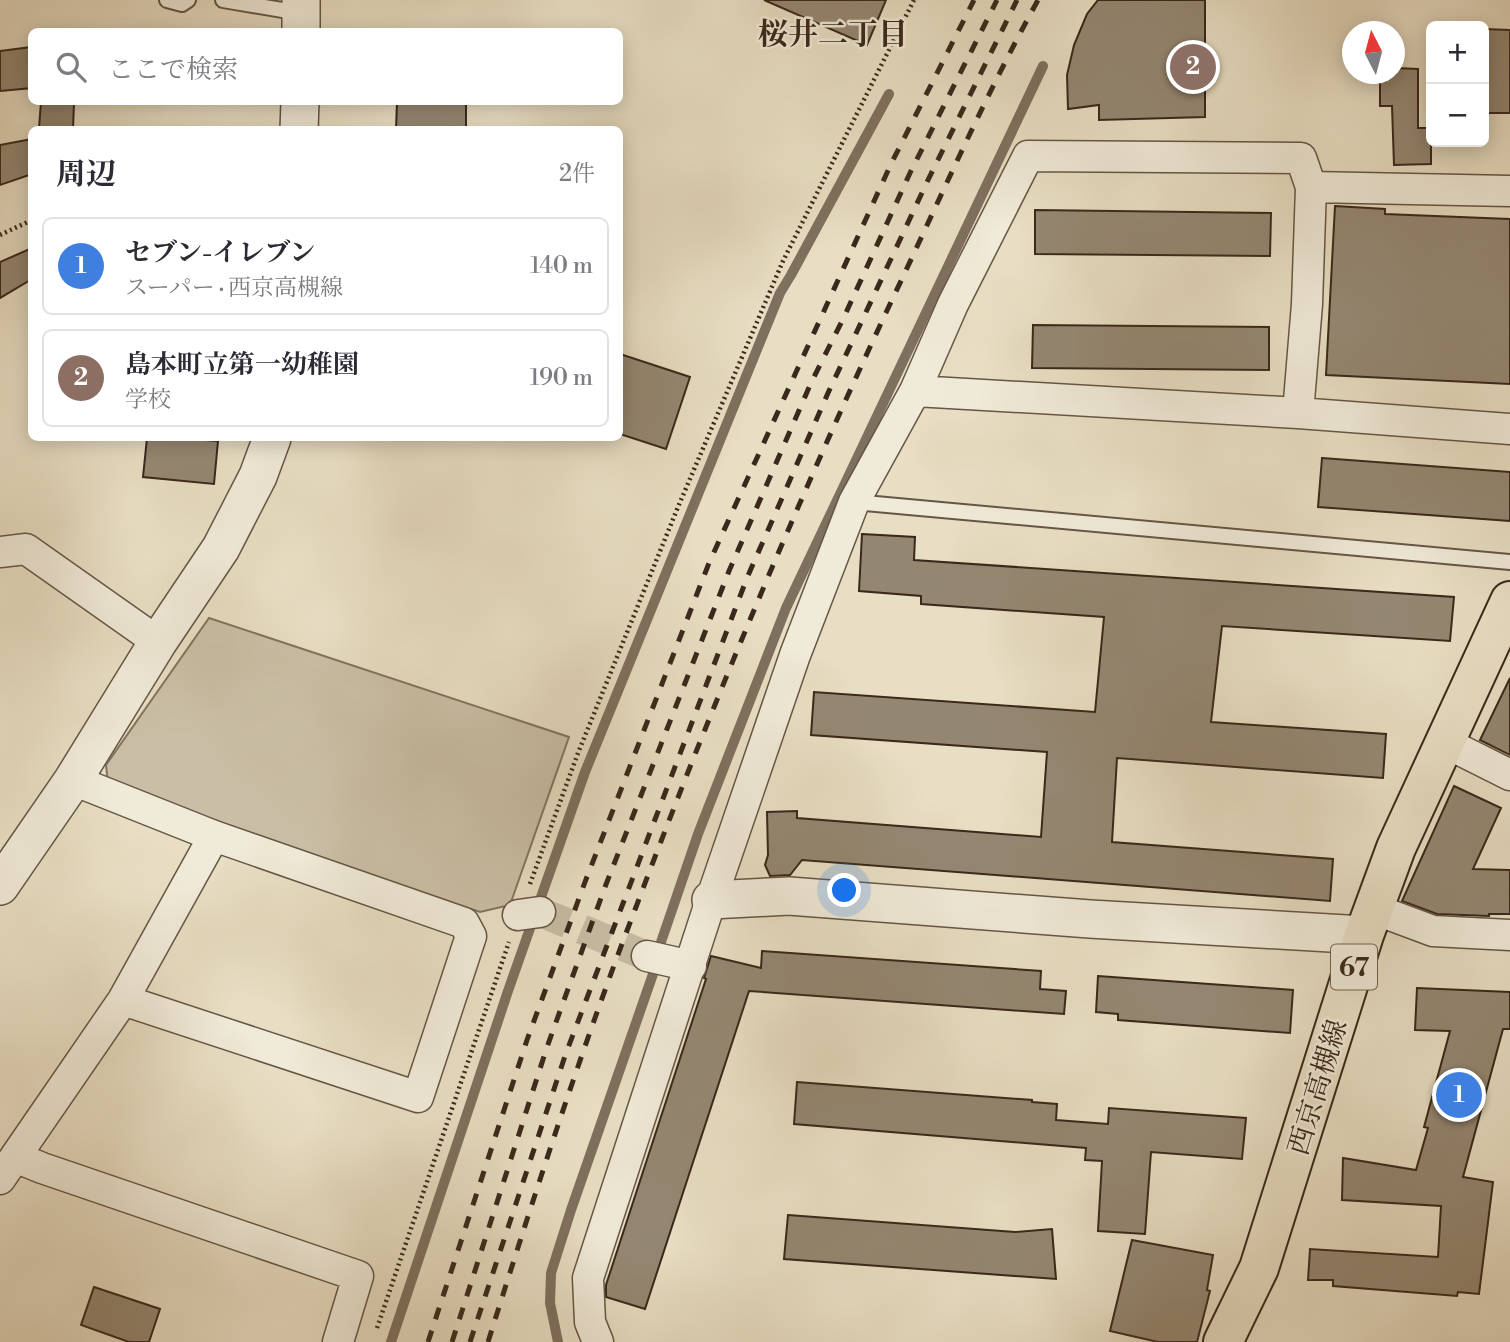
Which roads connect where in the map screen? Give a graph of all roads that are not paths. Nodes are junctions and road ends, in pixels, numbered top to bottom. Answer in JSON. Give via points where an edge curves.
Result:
{"nodes":[{"id":1,"x":166,"y":0,"type":"edge"},
{"id":2,"x":188,"y":0,"type":"edge"},
{"id":3,"x":223,"y":0,"type":"edge"},
{"id":4,"x":301,"y":15,"type":"edge"},
{"id":5,"x":300,"y":105,"type":"edge"},
{"id":6,"x":299,"y":126,"type":"edge"},
{"id":7,"x":1311,"y":187,"type":"junction"},
{"id":8,"x":1510,"y":191,"type":"edge"},
{"id":9,"x":915,"y":391,"type":"junction"},
{"id":10,"x":1298,"y":413,"type":"junction"},
{"id":11,"x":1510,"y":429,"type":"edge"},
{"id":12,"x":271,"y":441,"type":"edge"},
{"id":13,"x":854,"y":502,"type":"junction"},
{"id":14,"x":0,"y":552,"type":"edge"},
{"id":15,"x":1510,"y":562,"type":"edge"},
{"id":16,"x":1510,"y":601,"type":"edge"},
{"id":17,"x":158,"y":642,"type":"junction"},
{"id":18,"x":1444,"y":742,"type":"junction"},
{"id":19,"x":1510,"y":775,"type":"edge"},
{"id":20,"x":73,"y":780,"type":"junction"},
{"id":21,"x":214,"y":836,"type":"junction"},
{"id":22,"x":0,"y":886,"type":"edge"},
{"id":23,"x":711,"y":900,"type":"junction"},
{"id":24,"x":1369,"y":922,"type":"junction"},
{"id":25,"x":1510,"y":935,"type":"edge"},
{"id":26,"x":647,"y":956,"type":"tunnel mouth"},
{"id":27,"x":691,"y":966,"type":"junction"},
{"id":28,"x":123,"y":1000,"type":"junction"},
{"id":29,"x":7,"y":1168,"type":"edge"},
{"id":30,"x":338,"y":1342,"type":"edge"},
{"id":31,"x":598,"y":1342,"type":"edge"},
{"id":32,"x":1223,"y":1342,"type":"edge"}],
"edges":[{"from":1,"to":2,"type":"lane","via":[[182,4]]},
{"from":3,"to":4,"type":"lane"},
{"from":5,"to":6,"type":"street"},
{"from":7,"to":8,"type":"street"},
{"from":7,"to":9,"type":"street","via":[[1301,158],[1028,156]]},
{"from":7,"to":10,"type":"street"},
{"from":9,"to":10,"type":"street"},
{"from":9,"to":13,"type":"street"},
{"from":10,"to":11,"type":"street"},
{"from":12,"to":17,"type":"street","via":[[221,548]]},
{"from":13,"to":15,"type":"lane"},
{"from":13,"to":23,"type":"street","via":[[795,655]]},
{"from":14,"to":17,"type":"street","via":[[26,548]]},
{"from":16,"to":18,"type":"main road","name":"西京高槻線","number":"67"},
{"from":17,"to":20,"type":"street"},
{"from":18,"to":19,"type":"street"},
{"from":18,"to":24,"type":"main road","name":"西京高槻線","number":"67","via":[[1396,848]]},
{"from":20,"to":21,"type":"street"},
{"from":20,"to":22,"type":"street"},
{"from":21,"to":28,"type":"street"},
{"from":21,"to":28,"type":"street","via":[[464,923],[471,936],[418,1097]]},
{"from":23,"to":24,"type":"street","via":[[789,896],[1090,919]]},
{"from":23,"to":27,"type":"street"},
{"from":24,"to":25,"type":"street"},
{"from":24,"to":32,"type":"main road","name":"西京高槻線","number":"67","via":[[1259,1268]]},
{"from":26,"to":27,"type":"street"},
{"from":27,"to":31,"type":"street","via":[[588,1278],[590,1322]]},
{"from":28,"to":29,"type":"street"},
{"from":29,"to":30,"type":"street","via":[[42,1168],[358,1276]]}]}
